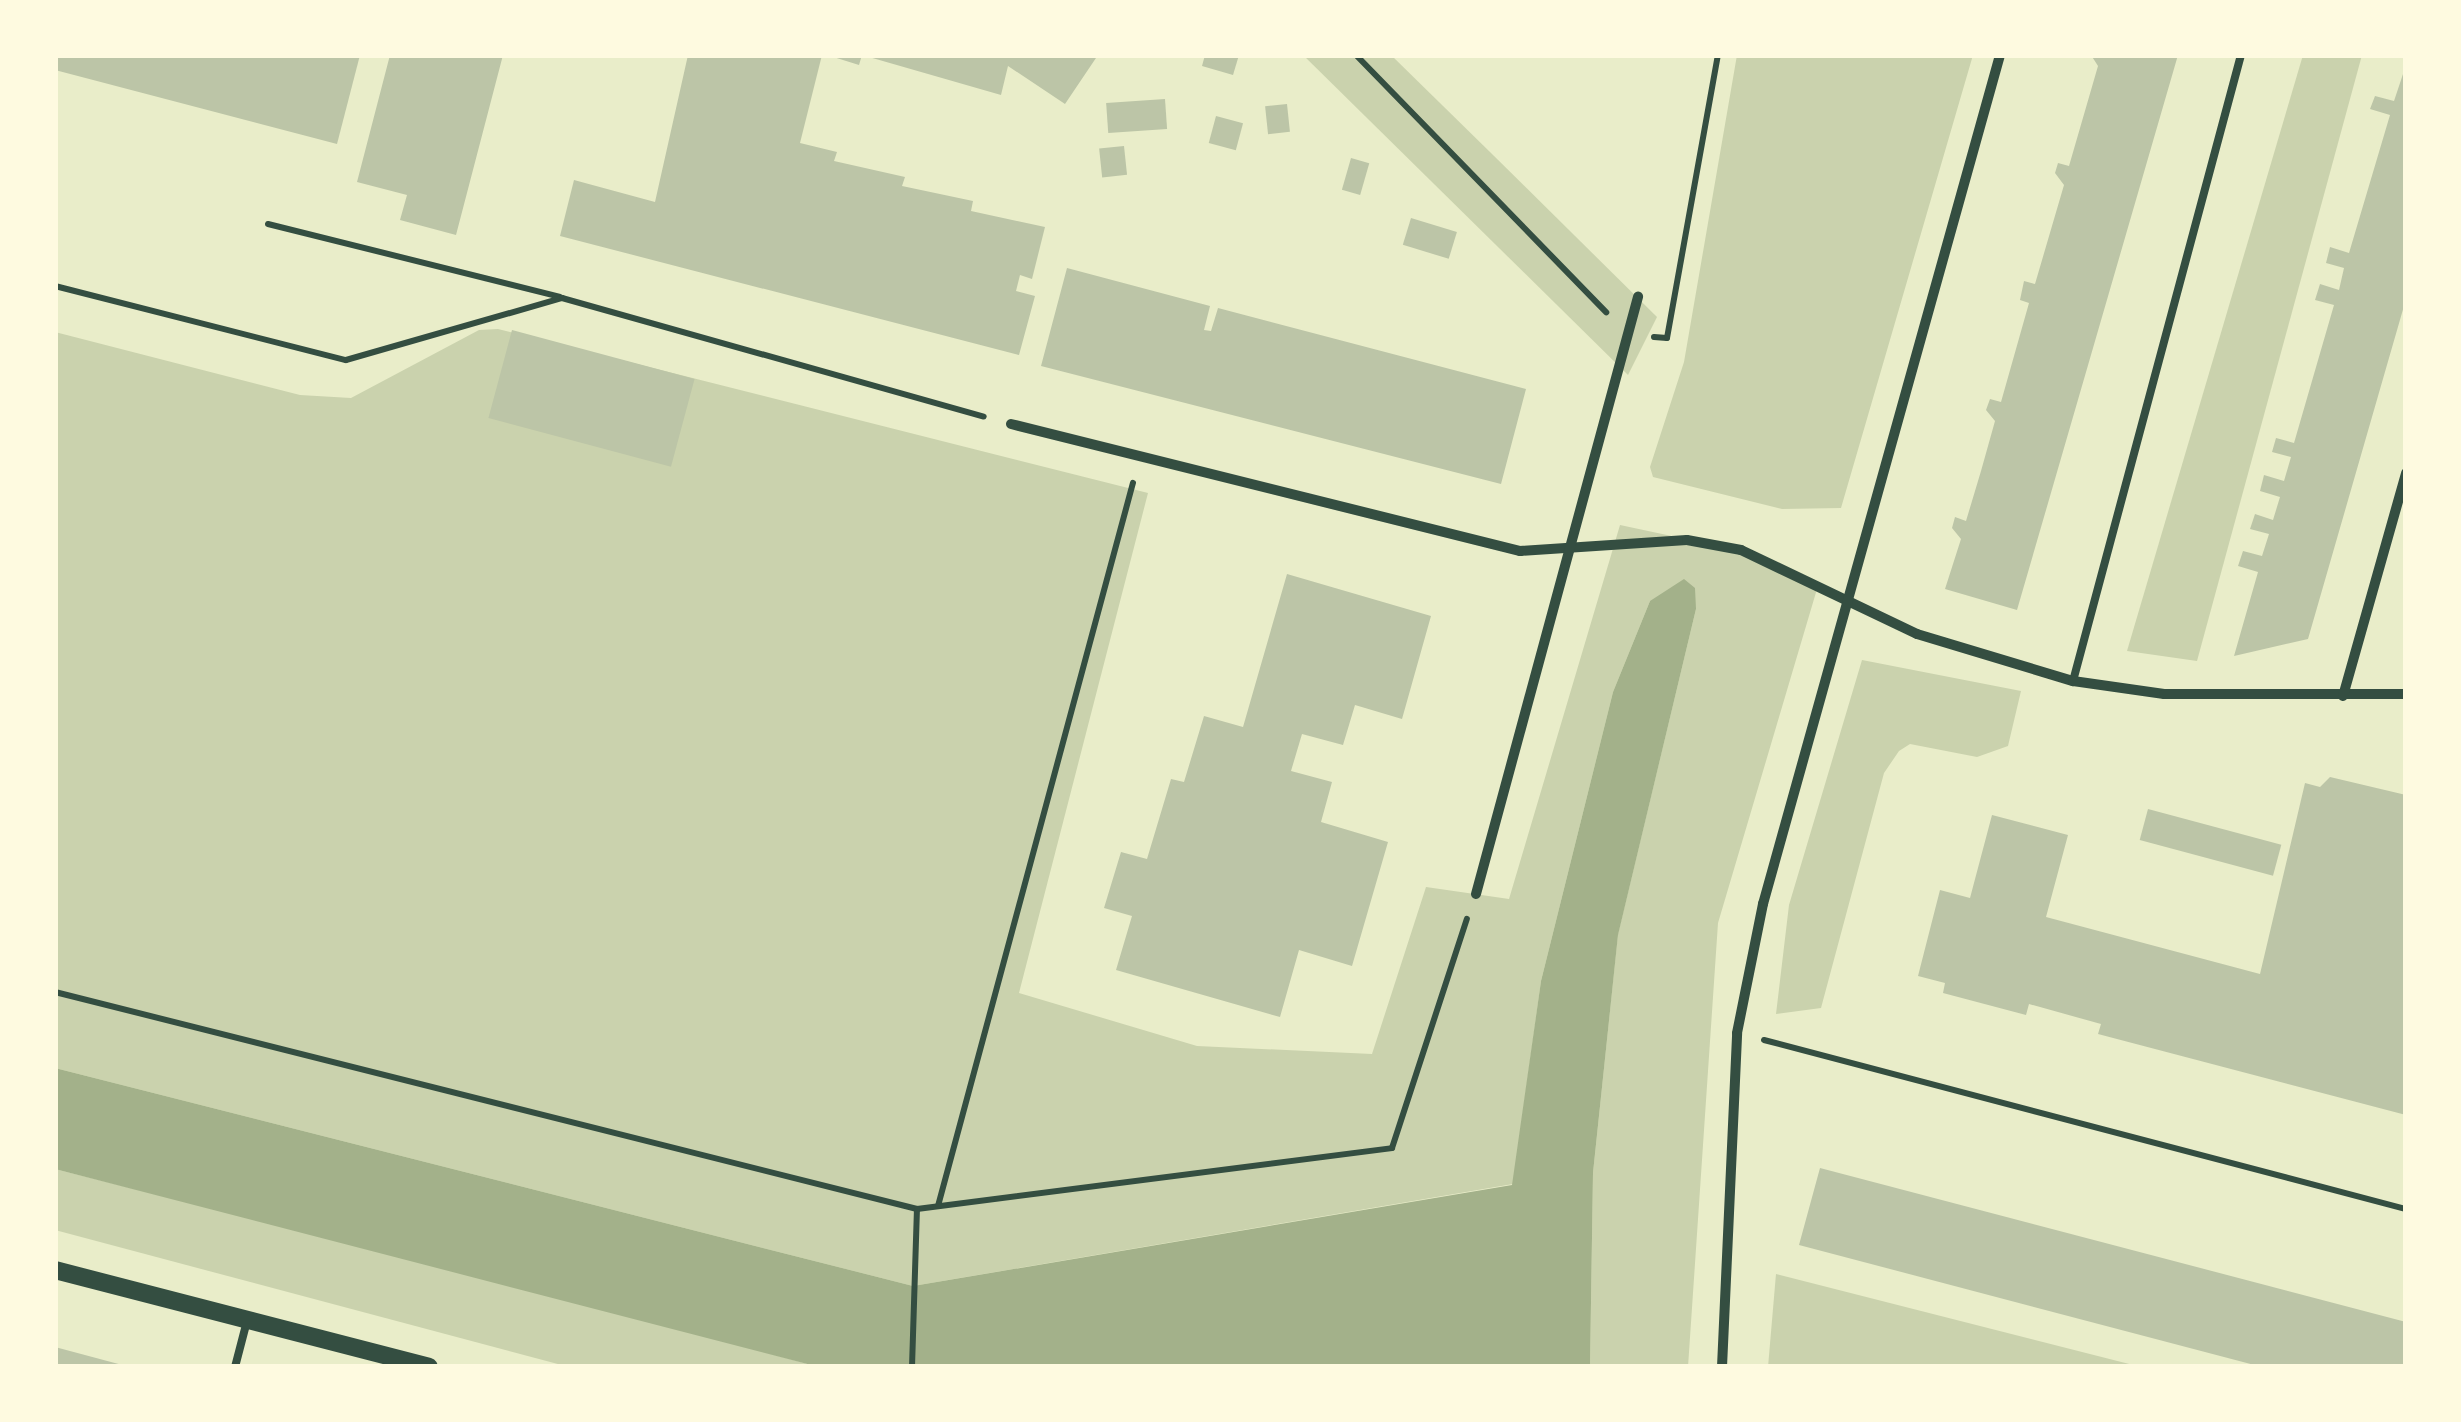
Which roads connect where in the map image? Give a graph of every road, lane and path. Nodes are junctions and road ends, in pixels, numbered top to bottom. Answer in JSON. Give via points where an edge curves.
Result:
{"nodes":[{"id":1,"x":1356,"y":55,"type":"edge"},
{"id":2,"x":1718,"y":55,"type":"edge"},
{"id":3,"x":2000,"y":55,"type":"edge"},
{"id":4,"x":2242,"y":55,"type":"edge"},
{"id":5,"x":268,"y":224,"type":"dead end"},
{"id":6,"x":55,"y":286,"type":"edge"},
{"id":7,"x":1638,"y":296,"type":"dead end"},
{"id":8,"x":562,"y":298,"type":"junction"},
{"id":9,"x":1626,"y":333,"type":"junction"},
{"id":10,"x":1011,"y":424,"type":"joint"},
{"id":11,"x":1139,"y":460,"type":"junction"},
{"id":12,"x":2406,"y":474,"type":"edge"},
{"id":13,"x":1572,"y":550,"type":"junction"},
{"id":14,"x":1846,"y":604,"type":"junction"},
{"id":15,"x":2073,"y":681,"type":"junction"},
{"id":16,"x":2406,"y":694,"type":"edge"},
{"id":17,"x":2343,"y":696,"type":"junction"},
{"id":18,"x":1476,"y":894,"type":"joint"},
{"id":19,"x":55,"y":992,"type":"edge"},
{"id":20,"x":1737,"y":1032,"type":"junction"},
{"id":21,"x":938,"y":1206,"type":"junction"},
{"id":22,"x":916,"y":1209,"type":"junction"},
{"id":23,"x":2406,"y":1209,"type":"edge"},
{"id":24,"x":55,"y":1270,"type":"edge"},
{"id":25,"x":247,"y":1321,"type":"junction"},
{"id":26,"x":235,"y":1367,"type":"edge"},
{"id":27,"x":429,"y":1367,"type":"edge"},
{"id":28,"x":912,"y":1367,"type":"edge"},
{"id":29,"x":1722,"y":1367,"type":"edge"}],
"edges":[{"from":1,"to":9,"type":"path"},
{"from":2,"to":9,"type":"path","via":[[1667,338]]},
{"from":3,"to":14,"type":"street"},
{"from":4,"to":15,"type":"lane"},
{"from":5,"to":8,"type":"path"},
{"from":6,"to":8,"type":"path","via":[[346,360]]},
{"from":7,"to":9,"type":"street"},
{"from":8,"to":10,"type":"path"},
{"from":9,"to":13,"type":"street"},
{"from":10,"to":11,"type":"street"},
{"from":11,"to":13,"type":"street","via":[[1442,537]]},
{"from":11,"to":21,"type":"path"},
{"from":12,"to":17,"type":"street"},
{"from":13,"to":14,"type":"street","via":[[1687,540],[1741,550]]},
{"from":13,"to":18,"type":"street"},
{"from":14,"to":15,"type":"street"},
{"from":14,"to":20,"type":"street"},
{"from":15,"to":17,"type":"street","via":[[2164,694]]},
{"from":16,"to":17,"type":"street"},
{"from":18,"to":21,"type":"path","via":[[1392,1148]]},
{"from":19,"to":22,"type":"path"},
{"from":20,"to":23,"type":"path"},
{"from":20,"to":29,"type":"street"},
{"from":21,"to":22,"type":"path"},
{"from":22,"to":28,"type":"path"},
{"from":24,"to":25,"type":"street"},
{"from":25,"to":26,"type":"lane"},
{"from":25,"to":27,"type":"street"}]}
